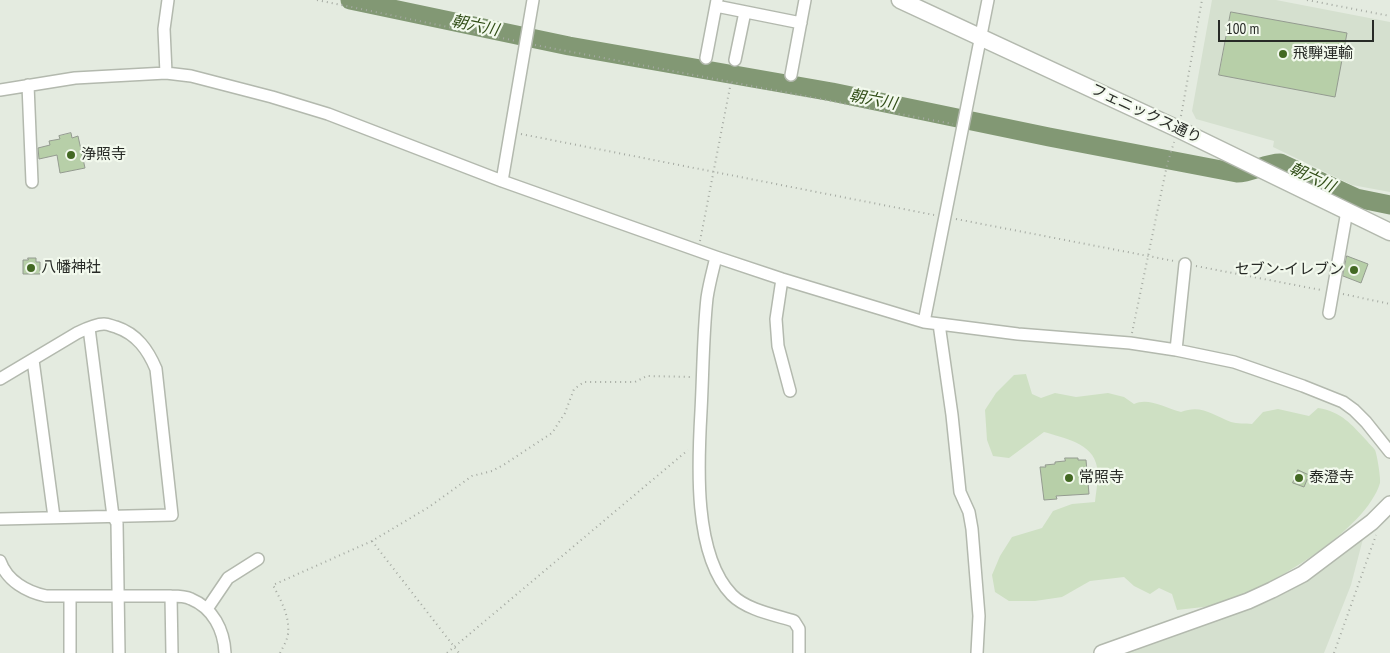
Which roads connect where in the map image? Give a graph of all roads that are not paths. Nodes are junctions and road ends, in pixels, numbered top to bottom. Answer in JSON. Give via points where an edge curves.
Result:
{"nodes":[{"id":1,"x":168,"y":0,"type":"edge"},
{"id":2,"x":534,"y":0,"type":"edge"},
{"id":3,"x":805,"y":0,"type":"edge"},
{"id":4,"x":900,"y":0,"type":"edge"},
{"id":5,"x":988,"y":0,"type":"edge"},
{"id":6,"x":716,"y":3,"type":"edge"},
{"id":7,"x":744,"y":12,"type":"junction"},
{"id":8,"x":801,"y":23,"type":"junction"},
{"id":9,"x":981,"y":37,"type":"junction"},
{"id":10,"x":706,"y":58,"type":"dead end"},
{"id":11,"x":735,"y":60,"type":"dead end"},
{"id":12,"x":166,"y":73,"type":"junction"},
{"id":13,"x":791,"y":75,"type":"dead end"},
{"id":14,"x":28,"y":85,"type":"junction"},
{"id":15,"x":0,"y":90,"type":"edge"},
{"id":16,"x":502,"y":181,"type":"junction"},
{"id":17,"x":32,"y":182,"type":"dead end"},
{"id":18,"x":1347,"y":211,"type":"junction"},
{"id":19,"x":1390,"y":232,"type":"edge"},
{"id":20,"x":716,"y":257,"type":"junction"},
{"id":21,"x":1186,"y":264,"type":"dead end"},
{"id":22,"x":782,"y":279,"type":"junction"},
{"id":23,"x":1329,"y":313,"type":"dead end"},
{"id":24,"x":924,"y":322,"type":"junction"},
{"id":25,"x":939,"y":324,"type":"junction"},
{"id":26,"x":89,"y":328,"type":"junction"},
{"id":27,"x":1176,"y":350,"type":"junction"},
{"id":28,"x":33,"y":360,"type":"junction"},
{"id":29,"x":0,"y":379,"type":"edge"},
{"id":30,"x":790,"y":391,"type":"dead end"},
{"id":31,"x":1390,"y":452,"type":"edge"},
{"id":32,"x":1390,"y":504,"type":"edge"},
{"id":33,"x":113,"y":516,"type":"junction"},
{"id":34,"x":0,"y":518,"type":"edge"},
{"id":35,"x":54,"y":518,"type":"junction"},
{"id":36,"x":258,"y":559,"type":"dead end"},
{"id":37,"x":0,"y":561,"type":"edge"},
{"id":38,"x":70,"y":596,"type":"junction"},
{"id":39,"x":119,"y":596,"type":"junction"},
{"id":40,"x":171,"y":596,"type":"junction"},
{"id":41,"x":208,"y":609,"type":"junction"},
{"id":42,"x":70,"y":653,"type":"edge"},
{"id":43,"x":119,"y":653,"type":"edge"},
{"id":44,"x":172,"y":653,"type":"edge"},
{"id":45,"x":225,"y":653,"type":"edge"},
{"id":46,"x":799,"y":653,"type":"edge"},
{"id":47,"x":977,"y":653,"type":"edge"},
{"id":48,"x":1102,"y":653,"type":"edge"}],
"edges":[{"from":1,"to":12,"type":"street","via":[[164,29]]},
{"from":2,"to":16,"type":"street"},
{"from":3,"to":8,"type":"street"},
{"from":4,"to":9,"type":"main road","name":"フェニックス通り"},
{"from":5,"to":9,"type":"street"},
{"from":6,"to":7,"type":"street"},
{"from":6,"to":10,"type":"street"},
{"from":7,"to":8,"type":"street"},
{"from":7,"to":11,"type":"street"},
{"from":8,"to":13,"type":"street"},
{"from":9,"to":18,"type":"main road","name":"フェニックス通り"},
{"from":9,"to":24,"type":"street"},
{"from":12,"to":14,"type":"street","via":[[75,78]]},
{"from":12,"to":16,"type":"street","via":[[209,81],[328,114]]},
{"from":14,"to":15,"type":"street"},
{"from":14,"to":17,"type":"street"},
{"from":16,"to":20,"type":"street"},
{"from":18,"to":19,"type":"main road","name":"フェニックス通り"},
{"from":18,"to":23,"type":"street"},
{"from":20,"to":22,"type":"street"},
{"from":20,"to":46,"type":"street","via":[[707,296],[699,444],[704,530],[717,573],[732,594],[743,603],[794,621],[799,629]]},
{"from":21,"to":27,"type":"street"},
{"from":22,"to":24,"type":"street"},
{"from":22,"to":30,"type":"street","via":[[776,319],[778,346]]},
{"from":24,"to":25,"type":"street"},
{"from":25,"to":27,"type":"street"},
{"from":25,"to":47,"type":"street","via":[[960,492],[972,529],[979,616]]},
{"from":26,"to":28,"type":"street"},
{"from":26,"to":33,"type":"street"},
{"from":26,"to":33,"type":"street","via":[[105,324],[136,337],[149,353],[156,369],[172,514]]},
{"from":27,"to":31,"type":"street","via":[[1234,362],[1343,402],[1366,422]]},
{"from":28,"to":29,"type":"street"},
{"from":28,"to":35,"type":"street"},
{"from":32,"to":48,"type":"street","via":[[1372,522],[1303,574],[1248,601]]},
{"from":33,"to":35,"type":"street"},
{"from":33,"to":39,"type":"street","via":[[117,523]]},
{"from":34,"to":35,"type":"street"},
{"from":36,"to":41,"type":"street","via":[[228,578]]},
{"from":37,"to":38,"type":"street","via":[[10,577],[32,593]]},
{"from":38,"to":39,"type":"street"},
{"from":38,"to":42,"type":"street"},
{"from":39,"to":40,"type":"street"},
{"from":39,"to":43,"type":"street"},
{"from":40,"to":41,"type":"street","via":[[190,598]]},
{"from":40,"to":44,"type":"street"},
{"from":41,"to":45,"type":"street","via":[[219,624]]}]}
